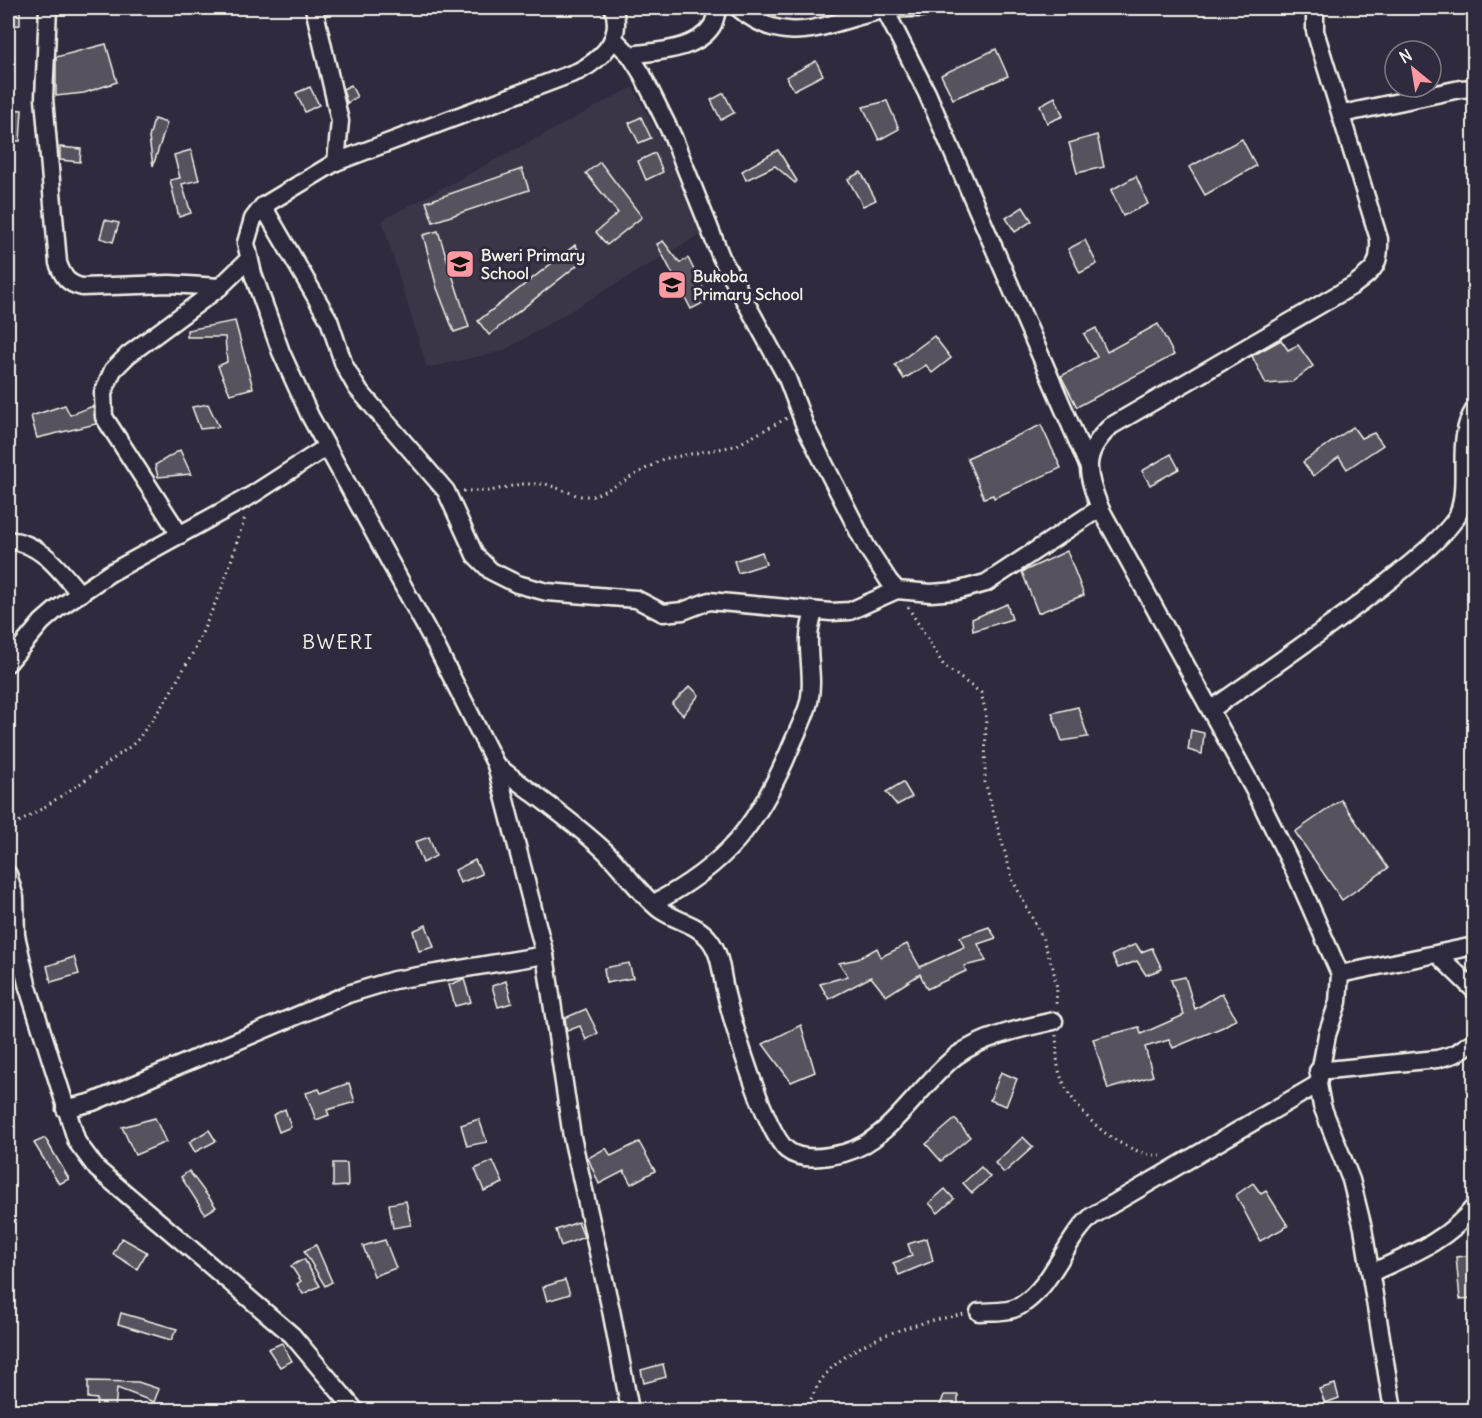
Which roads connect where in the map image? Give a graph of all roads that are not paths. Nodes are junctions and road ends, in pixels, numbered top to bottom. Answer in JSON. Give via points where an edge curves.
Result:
{"nodes":[{"id":1,"x":48,"y":8,"type":"edge"},
{"id":2,"x":314,"y":8,"type":"edge"},
{"id":3,"x":613,"y":8,"type":"edge"},
{"id":4,"x":718,"y":8,"type":"edge"},
{"id":5,"x":738,"y":8,"type":"edge"},
{"id":6,"x":885,"y":8,"type":"edge"},
{"id":7,"x":921,"y":8,"type":"edge"},
{"id":8,"x":1314,"y":8,"type":"edge"},
{"id":9,"x":614,"y":39,"type":"junction"},
{"id":10,"x":630,"y":55,"type":"junction"},
{"id":11,"x":1474,"y":88,"type":"edge"},
{"id":12,"x":1342,"y":114,"type":"junction"},
{"id":13,"x":336,"y":162,"type":"junction"},
{"id":14,"x":263,"y":206,"type":"junction"},
{"id":15,"x":249,"y":258,"type":"junction"},
{"id":16,"x":220,"y":287,"type":"junction"},
{"id":17,"x":1474,"y":410,"type":"edge"},
{"id":18,"x":325,"y":448,"type":"junction"},
{"id":19,"x":1087,"y":463,"type":"junction"},
{"id":20,"x":1100,"y":508,"type":"junction"},
{"id":21,"x":180,"y":535,"type":"junction"},
{"id":22,"x":8,"y":540,"type":"edge"},
{"id":23,"x":897,"y":590,"type":"junction"},
{"id":24,"x":80,"y":594,"type":"junction"},
{"id":25,"x":814,"y":611,"type":"junction"},
{"id":26,"x":8,"y":663,"type":"edge"},
{"id":27,"x":1212,"y":709,"type":"junction"},
{"id":28,"x":495,"y":765,"type":"junction"},
{"id":29,"x":8,"y":874,"type":"edge"},
{"id":30,"x":654,"y":903,"type":"junction"},
{"id":31,"x":1474,"y":946,"type":"edge"},
{"id":32,"x":545,"y":954,"type":"junction"},
{"id":33,"x":1437,"y":954,"type":"junction"},
{"id":34,"x":1340,"y":974,"type":"junction"},
{"id":35,"x":1474,"y":990,"type":"edge"},
{"id":36,"x":1054,"y":1021,"type":"road end"},
{"id":37,"x":1474,"y":1041,"type":"edge"},
{"id":38,"x":1318,"y":1078,"type":"junction"},
{"id":39,"x":65,"y":1108,"type":"junction"},
{"id":40,"x":1474,"y":1207,"type":"edge"},
{"id":41,"x":1371,"y":1273,"type":"junction"},
{"id":42,"x":979,"y":1312,"type":"road end"},
{"id":43,"x":355,"y":1410,"type":"edge"},
{"id":44,"x":630,"y":1410,"type":"edge"},
{"id":45,"x":1393,"y":1410,"type":"edge"}],
"edges":[{"from":1,"to":16,"type":"street","via":[[44,98],[62,275],[71,285],[82,286]]},
{"from":2,"to":13,"type":"street","via":[[340,121]]},
{"from":3,"to":9,"type":"street"},
{"from":4,"to":10,"type":"street","via":[[712,25],[699,39]]},
{"from":5,"to":6,"type":"street","via":[[764,26],[789,32],[817,29]]},
{"from":6,"to":7,"type":"street"},
{"from":6,"to":19,"type":"street","via":[[927,93]]},
{"from":8,"to":12,"type":"street","via":[[1315,31]]},
{"from":9,"to":10,"type":"street"},
{"from":9,"to":13,"type":"street","via":[[598,61],[579,71]]},
{"from":10,"to":23,"type":"street","via":[[673,137],[721,257],[787,378],[876,566]]},
{"from":11,"to":12,"type":"street"},
{"from":12,"to":19,"type":"street","via":[[1379,239],[1380,260],[1354,285],[1111,426],[1096,440]]},
{"from":13,"to":14,"type":"street"},
{"from":14,"to":15,"type":"street","via":[[249,230]]},
{"from":14,"to":25,"type":"street","via":[[329,321],[344,365],[357,388],[446,491],[475,555],[491,571],[517,584],[547,592],[636,599],[663,613],[709,601]]},
{"from":15,"to":16,"type":"street"},
{"from":15,"to":18,"type":"street","via":[[281,352]]},
{"from":16,"to":21,"type":"street","via":[[128,355],[113,370],[103,393],[104,417]]},
{"from":17,"to":27,"type":"street","via":[[1467,422],[1458,514],[1436,542]]},
{"from":18,"to":21,"type":"street"},
{"from":18,"to":28,"type":"street","via":[[436,646]]},
{"from":19,"to":20,"type":"street"},
{"from":20,"to":23,"type":"street","via":[[986,583],[939,592]]},
{"from":20,"to":27,"type":"street"},
{"from":21,"to":24,"type":"street"},
{"from":22,"to":24,"type":"street","via":[[33,547],[51,560]]},
{"from":23,"to":25,"type":"street","via":[[850,611]]},
{"from":24,"to":26,"type":"street","via":[[42,622]]},
{"from":25,"to":30,"type":"street","via":[[809,637],[813,676],[808,704],[760,811],[718,862],[682,889]]},
{"from":27,"to":34,"type":"street","via":[[1296,873]]},
{"from":28,"to":30,"type":"street","via":[[577,826]]},
{"from":28,"to":32,"type":"street"},
{"from":29,"to":39,"type":"street","via":[[27,984]]},
{"from":30,"to":36,"type":"street","via":[[700,930],[717,951],[736,1029],[769,1123],[789,1152],[804,1158],[846,1152],[866,1144],[958,1054],[998,1036]]},
{"from":31,"to":33,"type":"street"},
{"from":32,"to":39,"type":"street","via":[[394,980],[348,994],[93,1102]]},
{"from":32,"to":44,"type":"street","via":[[572,1137]]},
{"from":33,"to":34,"type":"street"},
{"from":33,"to":35,"type":"street"},
{"from":34,"to":38,"type":"street","via":[[1338,1002]]},
{"from":37,"to":38,"type":"street","via":[[1455,1054],[1437,1059]]},
{"from":38,"to":41,"type":"street","via":[[1322,1106],[1351,1180]]},
{"from":38,"to":42,"type":"street","via":[[1092,1216],[1079,1228],[1053,1270],[1019,1306]]},
{"from":39,"to":43,"type":"street","via":[[77,1143],[97,1169],[292,1335]]},
{"from":40,"to":41,"type":"street","via":[[1458,1227],[1429,1247]]},
{"from":41,"to":45,"type":"street"}]}
